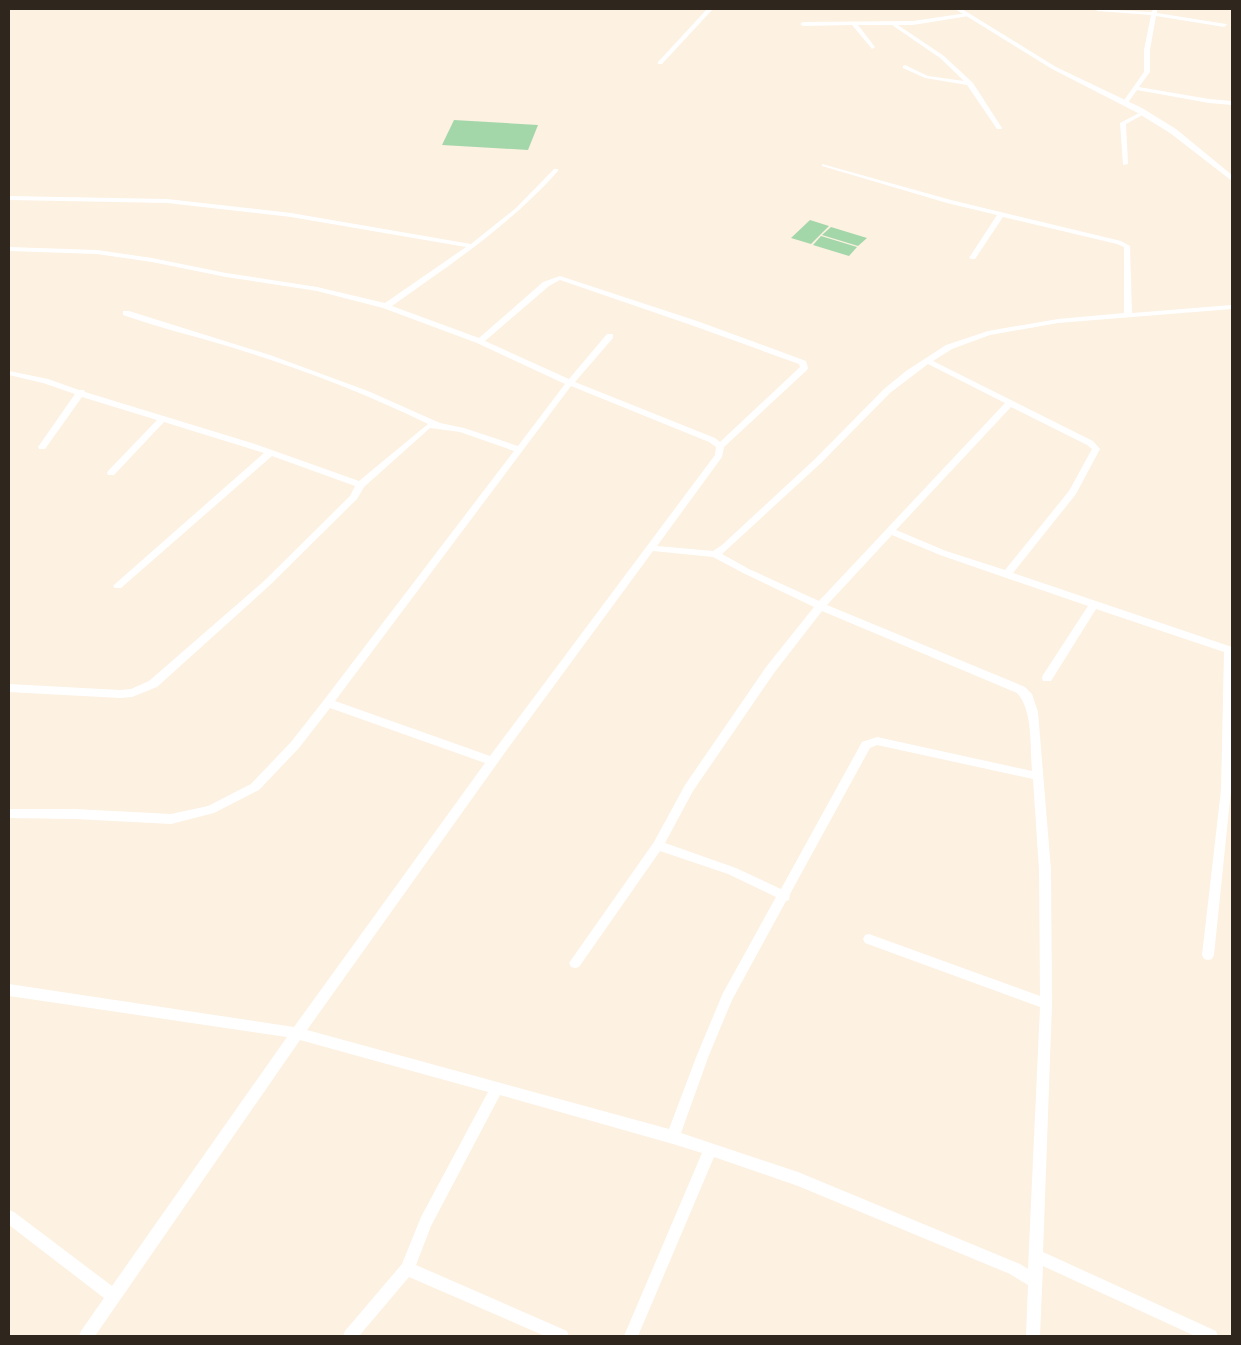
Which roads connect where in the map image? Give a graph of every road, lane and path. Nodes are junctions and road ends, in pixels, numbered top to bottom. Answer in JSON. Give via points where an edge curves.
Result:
{"nodes":[{"id":1,"x":710,"y":9,"type":"edge"},
{"id":2,"x":958,"y":9,"type":"edge"},
{"id":3,"x":1097,"y":9,"type":"edge"},
{"id":4,"x":1153,"y":11,"type":"edge"},
{"id":5,"x":816,"y":14,"type":"dead end"},
{"id":6,"x":967,"y":15,"type":"junction"},
{"id":7,"x":803,"y":24,"type":"dead end"},
{"id":8,"x":824,"y":24,"type":"junction"},
{"id":9,"x":854,"y":24,"type":"junction"},
{"id":10,"x":894,"y":24,"type":"junction"},
{"id":11,"x":1224,"y":25,"type":"dead end"},
{"id":12,"x":872,"y":46,"type":"dead end"},
{"id":13,"x":660,"y":63,"type":"dead end"},
{"id":14,"x":905,"y":67,"type":"dead end"},
{"id":15,"x":971,"y":84,"type":"junction"},
{"id":16,"x":1137,"y":88,"type":"junction"},
{"id":17,"x":1125,"y":103,"type":"junction"},
{"id":18,"x":1232,"y":103,"type":"edge"},
{"id":19,"x":1143,"y":113,"type":"junction"},
{"id":20,"x":999,"y":128,"type":"dead end"},
{"id":21,"x":1125,"y":164,"type":"dead end"},
{"id":22,"x":824,"y":165,"type":"dead end"},
{"id":23,"x":556,"y":170,"type":"dead end"},
{"id":24,"x":1232,"y":179,"type":"edge"},
{"id":25,"x":9,"y":198,"type":"edge"},
{"id":26,"x":1001,"y":216,"type":"junction"},
{"id":27,"x":472,"y":246,"type":"junction"},
{"id":28,"x":9,"y":249,"type":"edge"},
{"id":29,"x":972,"y":258,"type":"dead end"},
{"id":30,"x":386,"y":306,"type":"junction"},
{"id":31,"x":1232,"y":307,"type":"edge"},
{"id":32,"x":126,"y":313,"type":"dead end"},
{"id":33,"x":1128,"y":314,"type":"junction"},
{"id":34,"x":610,"y":336,"type":"dead end"},
{"id":35,"x":480,"y":341,"type":"junction"},
{"id":36,"x":927,"y":361,"type":"junction"},
{"id":37,"x":9,"y":373,"type":"edge"},
{"id":38,"x":570,"y":382,"type":"junction"},
{"id":39,"x":81,"y":392,"type":"junction"},
{"id":40,"x":1010,"y":403,"type":"junction"},
{"id":41,"x":162,"y":420,"type":"junction"},
{"id":42,"x":437,"y":425,"type":"junction"},
{"id":43,"x":720,"y":446,"type":"junction"},
{"id":44,"x":42,"y":447,"type":"dead end"},
{"id":45,"x":518,"y":449,"type":"junction"},
{"id":46,"x":270,"y":453,"type":"junction"},
{"id":47,"x":111,"y":473,"type":"dead end"},
{"id":48,"x":360,"y":485,"type":"junction"},
{"id":49,"x":891,"y":531,"type":"junction"},
{"id":50,"x":650,"y":548,"type":"junction"},
{"id":51,"x":715,"y":554,"type":"junction"},
{"id":52,"x":1006,"y":575,"type":"junction"},
{"id":53,"x":118,"y":586,"type":"dead end"},
{"id":54,"x":820,"y":606,"type":"junction"},
{"id":55,"x":1093,"y":606,"type":"junction"},
{"id":56,"x":1231,"y":651,"type":"edge"},
{"id":57,"x":1047,"y":678,"type":"dead end"},
{"id":58,"x":9,"y":688,"type":"edge"},
{"id":59,"x":328,"y":703,"type":"junction"},
{"id":60,"x":492,"y":761,"type":"junction"},
{"id":61,"x":1037,"y":776,"type":"junction"},
{"id":62,"x":9,"y":814,"type":"edge"},
{"id":63,"x":658,"y":846,"type":"junction"},
{"id":64,"x":785,"y":896,"type":"junction"},
{"id":65,"x":869,"y":940,"type":"dead end"},
{"id":66,"x":1208,"y":955,"type":"dead end"},
{"id":67,"x":575,"y":964,"type":"dead end"},
{"id":68,"x":9,"y":990,"type":"edge"},
{"id":69,"x":1046,"y":1004,"type":"junction"},
{"id":70,"x":297,"y":1033,"type":"junction"},
{"id":71,"x":497,"y":1088,"type":"junction"},
{"id":72,"x":673,"y":1138,"type":"junction"},
{"id":73,"x":710,"y":1150,"type":"junction"},
{"id":74,"x":9,"y":1217,"type":"edge"},
{"id":75,"x":1035,"y":1255,"type":"junction"},
{"id":76,"x":407,"y":1268,"type":"junction"},
{"id":77,"x":1034,"y":1281,"type":"junction"},
{"id":78,"x":114,"y":1296,"type":"junction"},
{"id":79,"x":86,"y":1336,"type":"edge"},
{"id":80,"x":350,"y":1336,"type":"edge"},
{"id":81,"x":562,"y":1336,"type":"edge"},
{"id":82,"x":631,"y":1336,"type":"edge"},
{"id":83,"x":1033,"y":1336,"type":"edge"},
{"id":84,"x":1211,"y":1336,"type":"edge"}],
"edges":[{"from":1,"to":13,"type":"street"},
{"from":2,"to":6,"type":"street"},
{"from":3,"to":4,"type":"street"},
{"from":4,"to":11,"type":"street"},
{"from":4,"to":16,"type":"street","via":[[1146,54],[1147,72]]},
{"from":5,"to":8,"type":"street"},
{"from":6,"to":10,"type":"street"},
{"from":6,"to":17,"type":"street","via":[[1054,68]]},
{"from":7,"to":8,"type":"street"},
{"from":8,"to":9,"type":"street"},
{"from":9,"to":10,"type":"street"},
{"from":9,"to":12,"type":"street"},
{"from":10,"to":15,"type":"street","via":[[932,47]]},
{"from":14,"to":15,"type":"street","via":[[927,77]]},
{"from":15,"to":20,"type":"street"},
{"from":16,"to":17,"type":"street"},
{"from":16,"to":18,"type":"street"},
{"from":17,"to":19,"type":"street"},
{"from":19,"to":21,"type":"street","via":[[1124,123]]},
{"from":19,"to":24,"type":"street","via":[[1173,131]]},
{"from":22,"to":26,"type":"street"},
{"from":23,"to":27,"type":"street","via":[[525,204]]},
{"from":25,"to":27,"type":"street","via":[[167,201],[291,214]]},
{"from":26,"to":29,"type":"street"},
{"from":26,"to":33,"type":"street","via":[[1127,246]]},
{"from":27,"to":30,"type":"street"},
{"from":28,"to":30,"type":"street","via":[[97,252],[152,260],[317,289]]},
{"from":30,"to":35,"type":"street"},
{"from":31,"to":33,"type":"street"},
{"from":32,"to":42,"type":"street","via":[[251,351]]},
{"from":33,"to":36,"type":"street","via":[[988,333],[967,339]]},
{"from":34,"to":38,"type":"street"},
{"from":35,"to":38,"type":"street"},
{"from":35,"to":43,"type":"street","via":[[546,284],[560,278],[803,363],[804,368]]},
{"from":36,"to":40,"type":"street"},
{"from":36,"to":51,"type":"street","via":[[888,391],[734,540]]},
{"from":37,"to":39,"type":"street"},
{"from":38,"to":43,"type":"street"},
{"from":38,"to":45,"type":"street"},
{"from":39,"to":41,"type":"street"},
{"from":39,"to":44,"type":"street"},
{"from":40,"to":49,"type":"street"},
{"from":40,"to":52,"type":"street","via":[[1096,449],[1073,492]]},
{"from":41,"to":46,"type":"street"},
{"from":41,"to":47,"type":"street"},
{"from":42,"to":45,"type":"street"},
{"from":42,"to":48,"type":"street","via":[[428,426]]},
{"from":43,"to":50,"type":"street","via":[[719,455]]},
{"from":45,"to":59,"type":"street"},
{"from":46,"to":48,"type":"street"},
{"from":46,"to":53,"type":"street"},
{"from":48,"to":58,"type":"street","via":[[354,497],[268,583],[153,684],[120,694]]},
{"from":49,"to":52,"type":"street"},
{"from":49,"to":54,"type":"street"},
{"from":50,"to":51,"type":"street"},
{"from":50,"to":60,"type":"street"},
{"from":51,"to":54,"type":"street"},
{"from":52,"to":55,"type":"street"},
{"from":54,"to":61,"type":"street","via":[[1021,690],[1033,712]]},
{"from":54,"to":63,"type":"street","via":[[770,670],[689,788]]},
{"from":55,"to":56,"type":"street"},
{"from":55,"to":57,"type":"street"},
{"from":56,"to":66,"type":"street","via":[[1226,790]]},
{"from":59,"to":60,"type":"street"},
{"from":59,"to":62,"type":"street","via":[[295,745],[255,787],[210,810],[171,819]]},
{"from":60,"to":70,"type":"street"},
{"from":61,"to":64,"type":"street","via":[[877,741],[866,746]]},
{"from":61,"to":69,"type":"street","via":[[1045,870]]},
{"from":63,"to":64,"type":"street","via":[[732,871]]},
{"from":63,"to":67,"type":"street"},
{"from":64,"to":72,"type":"street","via":[[728,997]]},
{"from":65,"to":69,"type":"street"},
{"from":68,"to":70,"type":"street"},
{"from":69,"to":75,"type":"street"},
{"from":70,"to":71,"type":"street"},
{"from":70,"to":78,"type":"street"},
{"from":71,"to":72,"type":"street"},
{"from":71,"to":76,"type":"street","via":[[426,1222]]},
{"from":72,"to":73,"type":"street"},
{"from":73,"to":77,"type":"street","via":[[798,1179],[1015,1269]]},
{"from":73,"to":82,"type":"street"},
{"from":74,"to":78,"type":"street"},
{"from":75,"to":77,"type":"street"},
{"from":75,"to":84,"type":"street"},
{"from":76,"to":80,"type":"street"},
{"from":76,"to":81,"type":"street"},
{"from":77,"to":83,"type":"street"},
{"from":78,"to":79,"type":"street"}]}
